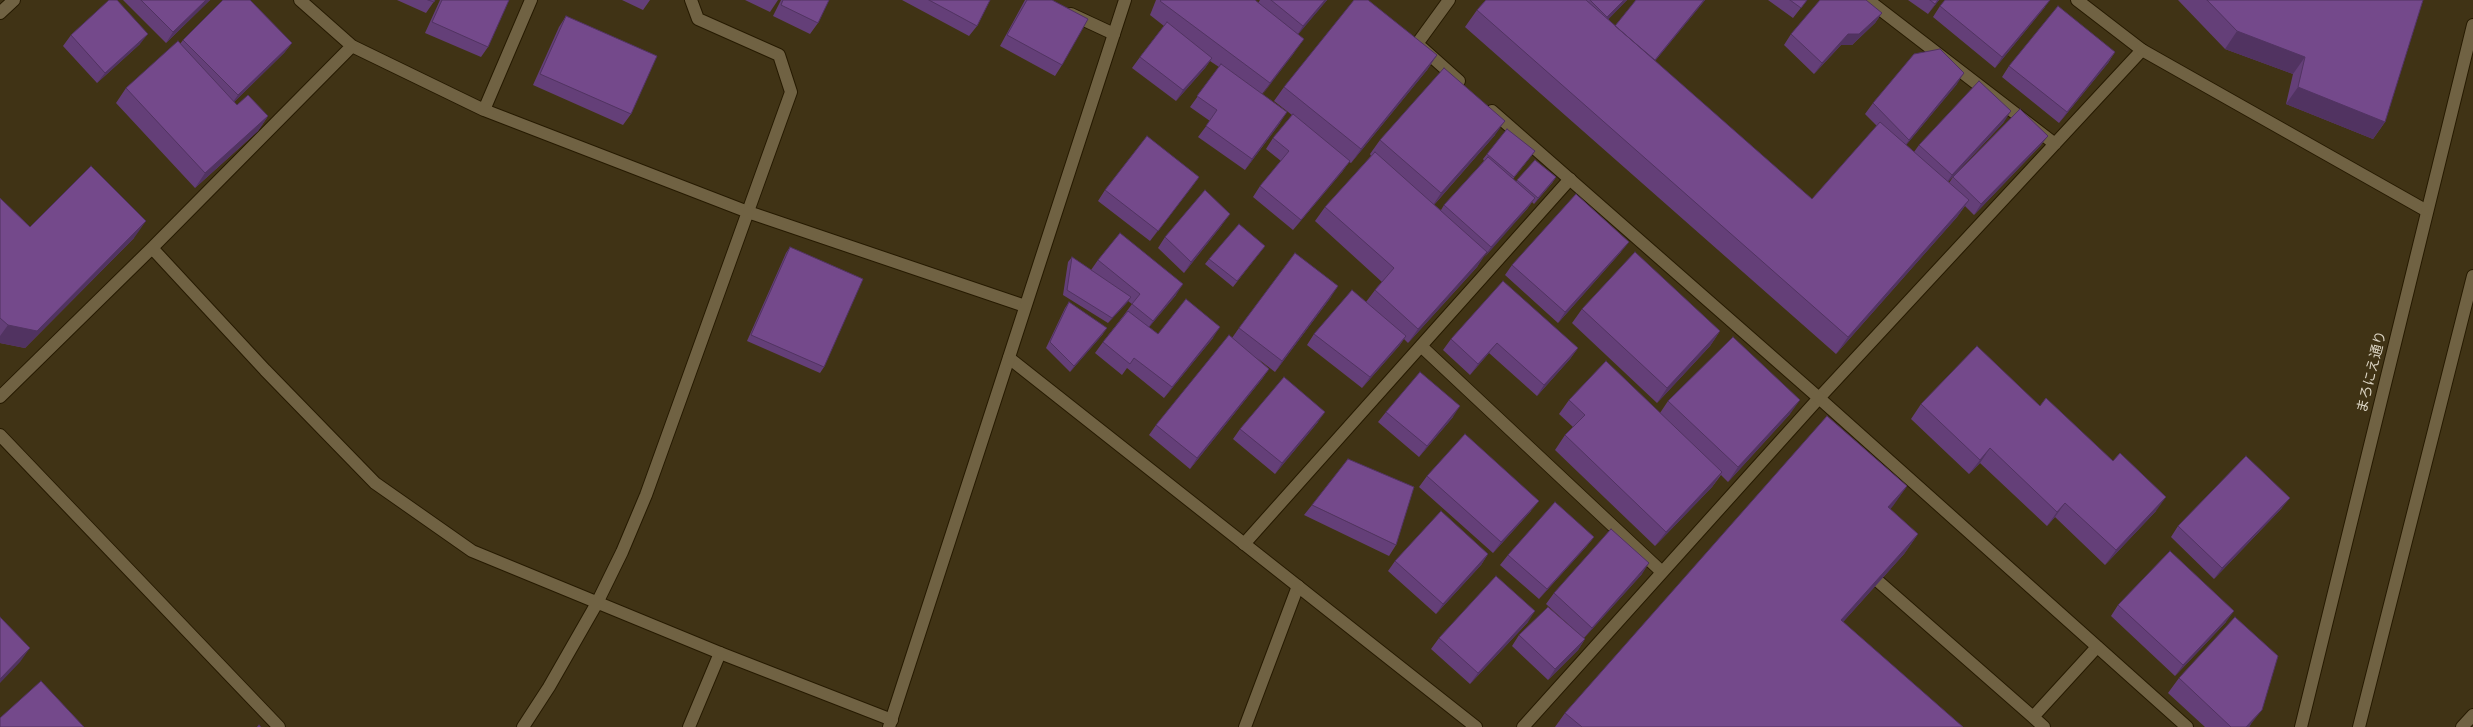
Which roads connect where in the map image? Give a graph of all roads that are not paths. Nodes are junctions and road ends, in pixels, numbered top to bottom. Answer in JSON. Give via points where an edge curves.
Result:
{"nodes":[{"id":1,"x":14,"y":0,"type":"edge"},
{"id":2,"x":300,"y":0,"type":"edge"},
{"id":3,"x":531,"y":0,"type":"edge"},
{"id":4,"x":691,"y":0,"type":"edge"},
{"id":5,"x":1125,"y":0,"type":"edge"},
{"id":6,"x":1449,"y":0,"type":"edge"},
{"id":7,"x":1868,"y":0,"type":"edge"},
{"id":8,"x":2077,"y":0,"type":"edge"},
{"id":9,"x":1060,"y":9,"type":"edge"},
{"id":10,"x":0,"y":13,"type":"edge"},
{"id":11,"x":2473,"y":25,"type":"edge"},
{"id":12,"x":1114,"y":34,"type":"junction"},
{"id":13,"x":1406,"y":34,"type":"edge"},
{"id":14,"x":1417,"y":44,"type":"junction"},
{"id":15,"x":352,"y":46,"type":"junction"},
{"id":16,"x":2142,"y":50,"type":"junction"},
{"id":17,"x":1470,"y":91,"type":"edge"},
{"id":18,"x":1482,"y":101,"type":"edge"},
{"id":19,"x":484,"y":110,"type":"junction"},
{"id":20,"x":2055,"y":144,"type":"junction"},
{"id":21,"x":1570,"y":179,"type":"junction"},
{"id":22,"x":2427,"y":211,"type":"junction"},
{"id":23,"x":748,"y":212,"type":"junction"},
{"id":24,"x":152,"y":248,"type":"junction"},
{"id":25,"x":2473,"y":276,"type":"edge"},
{"id":26,"x":1025,"y":306,"type":"junction"},
{"id":27,"x":1421,"y":346,"type":"junction"},
{"id":28,"x":1009,"y":358,"type":"junction"},
{"id":29,"x":0,"y":397,"type":"edge"},
{"id":30,"x":1819,"y":398,"type":"junction"},
{"id":31,"x":0,"y":435,"type":"edge"},
{"id":32,"x":1244,"y":544,"type":"junction"},
{"id":33,"x":1662,"y":572,"type":"junction"},
{"id":34,"x":1879,"y":582,"type":"edge"},
{"id":35,"x":1298,"y":586,"type":"junction"},
{"id":36,"x":597,"y":603,"type":"junction"},
{"id":37,"x":2097,"y":646,"type":"junction"},
{"id":38,"x":720,"y":653,"type":"junction"},
{"id":39,"x":2473,"y":716,"type":"edge"},
{"id":40,"x":2033,"y":717,"type":"junction"},
{"id":41,"x":890,"y":723,"type":"edge"},
{"id":42,"x":1472,"y":726,"type":"edge"},
{"id":43,"x":279,"y":727,"type":"edge"},
{"id":44,"x":522,"y":727,"type":"edge"},
{"id":45,"x":689,"y":727,"type":"edge"},
{"id":46,"x":1245,"y":727,"type":"edge"},
{"id":47,"x":1523,"y":727,"type":"edge"},
{"id":48,"x":2044,"y":727,"type":"edge"},
{"id":49,"x":2187,"y":727,"type":"edge"},
{"id":50,"x":2301,"y":727,"type":"edge"},
{"id":51,"x":2359,"y":727,"type":"edge"},
{"id":52,"x":2462,"y":727,"type":"edge"}],
"edges":[{"from":1,"to":10,"type":"street"},
{"from":2,"to":15,"type":"street"},
{"from":3,"to":19,"type":"street"},
{"from":4,"to":23,"type":"street","via":[[698,19],[779,55],[791,92]]},
{"from":5,"to":12,"type":"street"},
{"from":6,"to":14,"type":"street"},
{"from":7,"to":20,"type":"street"},
{"from":8,"to":16,"type":"street"},
{"from":9,"to":12,"type":"street"},
{"from":11,"to":22,"type":"street","name":"まろにえ通り"},
{"from":12,"to":26,"type":"street"},
{"from":13,"to":14,"type":"street"},
{"from":14,"to":17,"type":"street"},
{"from":15,"to":19,"type":"street"},
{"from":15,"to":24,"type":"street"},
{"from":16,"to":20,"type":"street"},
{"from":16,"to":22,"type":"street"},
{"from":18,"to":21,"type":"street"},
{"from":19,"to":23,"type":"street"},
{"from":20,"to":30,"type":"street"},
{"from":21,"to":27,"type":"street"},
{"from":21,"to":30,"type":"street"},
{"from":22,"to":50,"type":"street","name":"まろにえ通り"},
{"from":23,"to":26,"type":"street"},
{"from":23,"to":36,"type":"street","via":[[646,495]]},
{"from":24,"to":29,"type":"street"},
{"from":24,"to":36,"type":"street","via":[[375,483],[472,551]]},
{"from":25,"to":51,"type":"street"},
{"from":26,"to":28,"type":"street"},
{"from":27,"to":32,"type":"street"},
{"from":27,"to":33,"type":"street"},
{"from":28,"to":32,"type":"street"},
{"from":28,"to":41,"type":"street"},
{"from":30,"to":33,"type":"street"},
{"from":30,"to":37,"type":"street"},
{"from":31,"to":43,"type":"street"},
{"from":32,"to":35,"type":"street"},
{"from":33,"to":47,"type":"street"},
{"from":34,"to":40,"type":"street"},
{"from":35,"to":42,"type":"street"},
{"from":35,"to":46,"type":"street"},
{"from":36,"to":38,"type":"street"},
{"from":36,"to":44,"type":"street","via":[[549,687]]},
{"from":37,"to":40,"type":"street"},
{"from":37,"to":49,"type":"street"},
{"from":38,"to":41,"type":"street"},
{"from":38,"to":45,"type":"street"},
{"from":39,"to":52,"type":"street"},
{"from":40,"to":48,"type":"street"}]}
